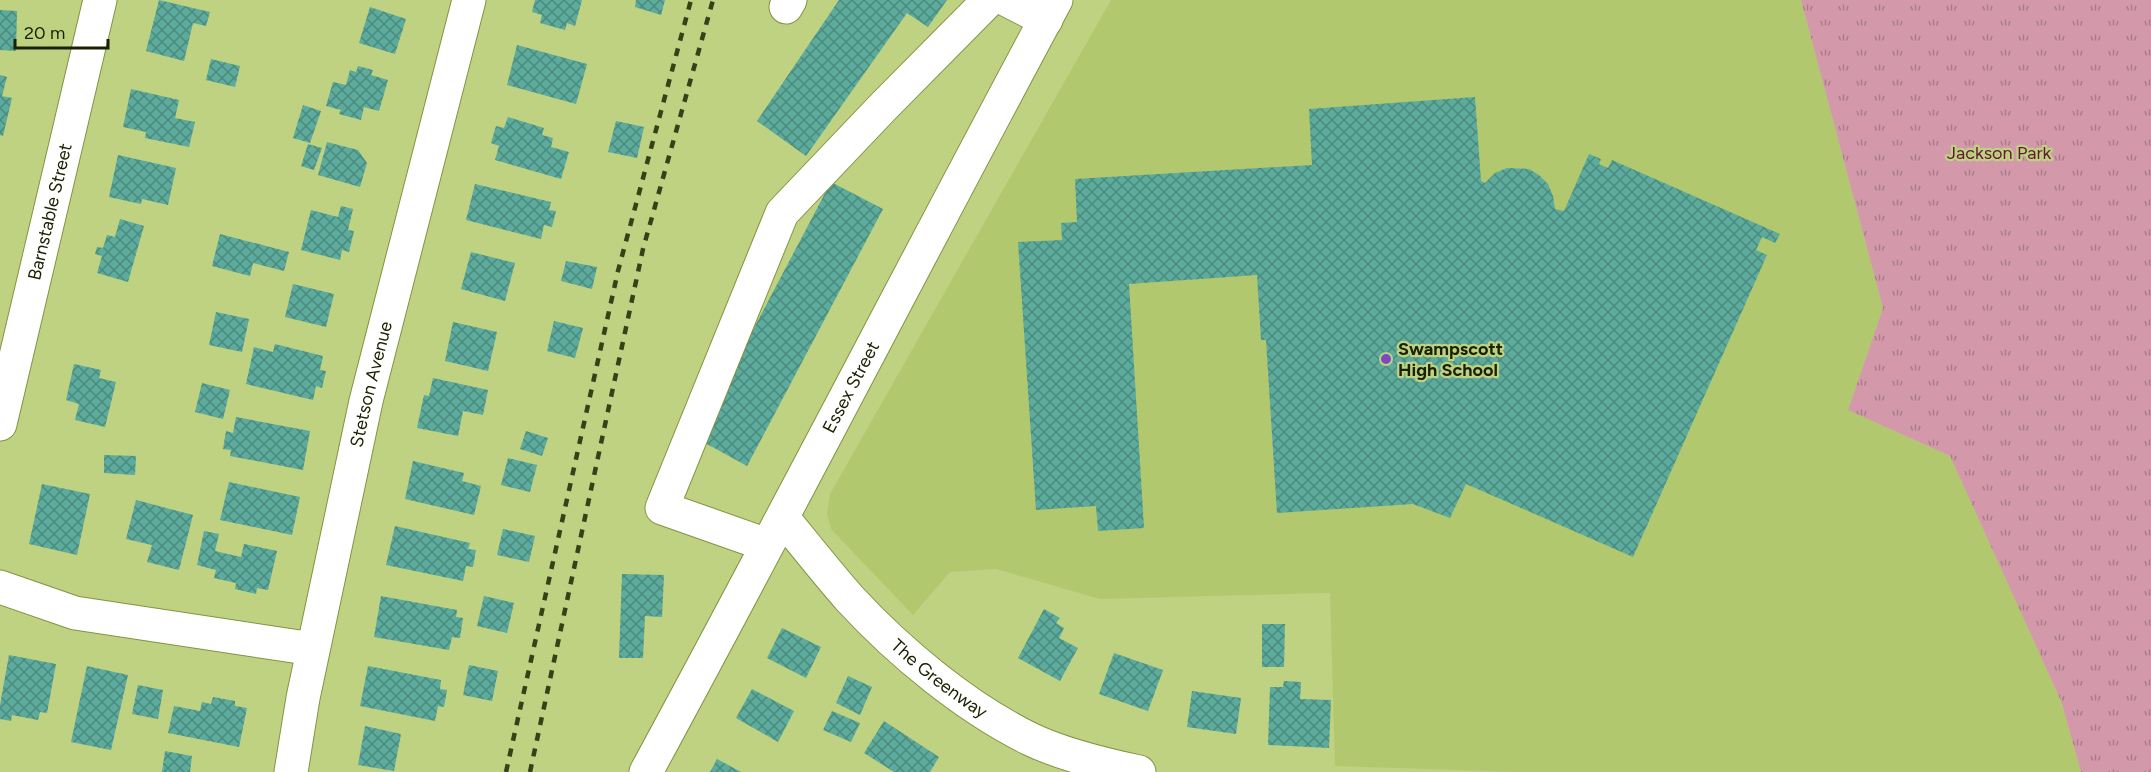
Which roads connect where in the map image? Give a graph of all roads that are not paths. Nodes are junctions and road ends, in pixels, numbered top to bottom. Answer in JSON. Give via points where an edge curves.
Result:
{"nodes":[{"id":1,"x":100,"y":0,"type":"edge"},
{"id":2,"x":469,"y":0,"type":"edge"},
{"id":3,"x":989,"y":0,"type":"edge"},
{"id":4,"x":1007,"y":0,"type":"edge"},
{"id":5,"x":1051,"y":10,"type":"edge"},
{"id":6,"x":0,"y":424,"type":"edge"},
{"id":7,"x":775,"y":532,"type":"junction"},
{"id":8,"x":0,"y":587,"type":"edge"},
{"id":9,"x":313,"y":649,"type":"junction"},
{"id":10,"x":291,"y":772,"type":"edge"},
{"id":11,"x":645,"y":772,"type":"edge"},
{"id":12,"x":1139,"y":772,"type":"edge"}],
"edges":[{"from":1,"to":6,"type":"street","name":"Barnstable Street"},
{"from":2,"to":9,"type":"street","name":"Stetson Avenue","via":[[366,401]]},
{"from":3,"to":7,"type":"street","via":[[782,213],[662,508]]},
{"from":4,"to":5,"type":"street"},
{"from":5,"to":7,"type":"street","name":"Essex Street"},
{"from":7,"to":11,"type":"street","name":"Essex Street"},
{"from":7,"to":12,"type":"street","name":"The Greenway","via":[[902,649],[992,717],[1030,739]]},
{"from":8,"to":9,"type":"street","via":[[75,613]]},
{"from":9,"to":10,"type":"street","name":"Stetson Avenue"}]}
